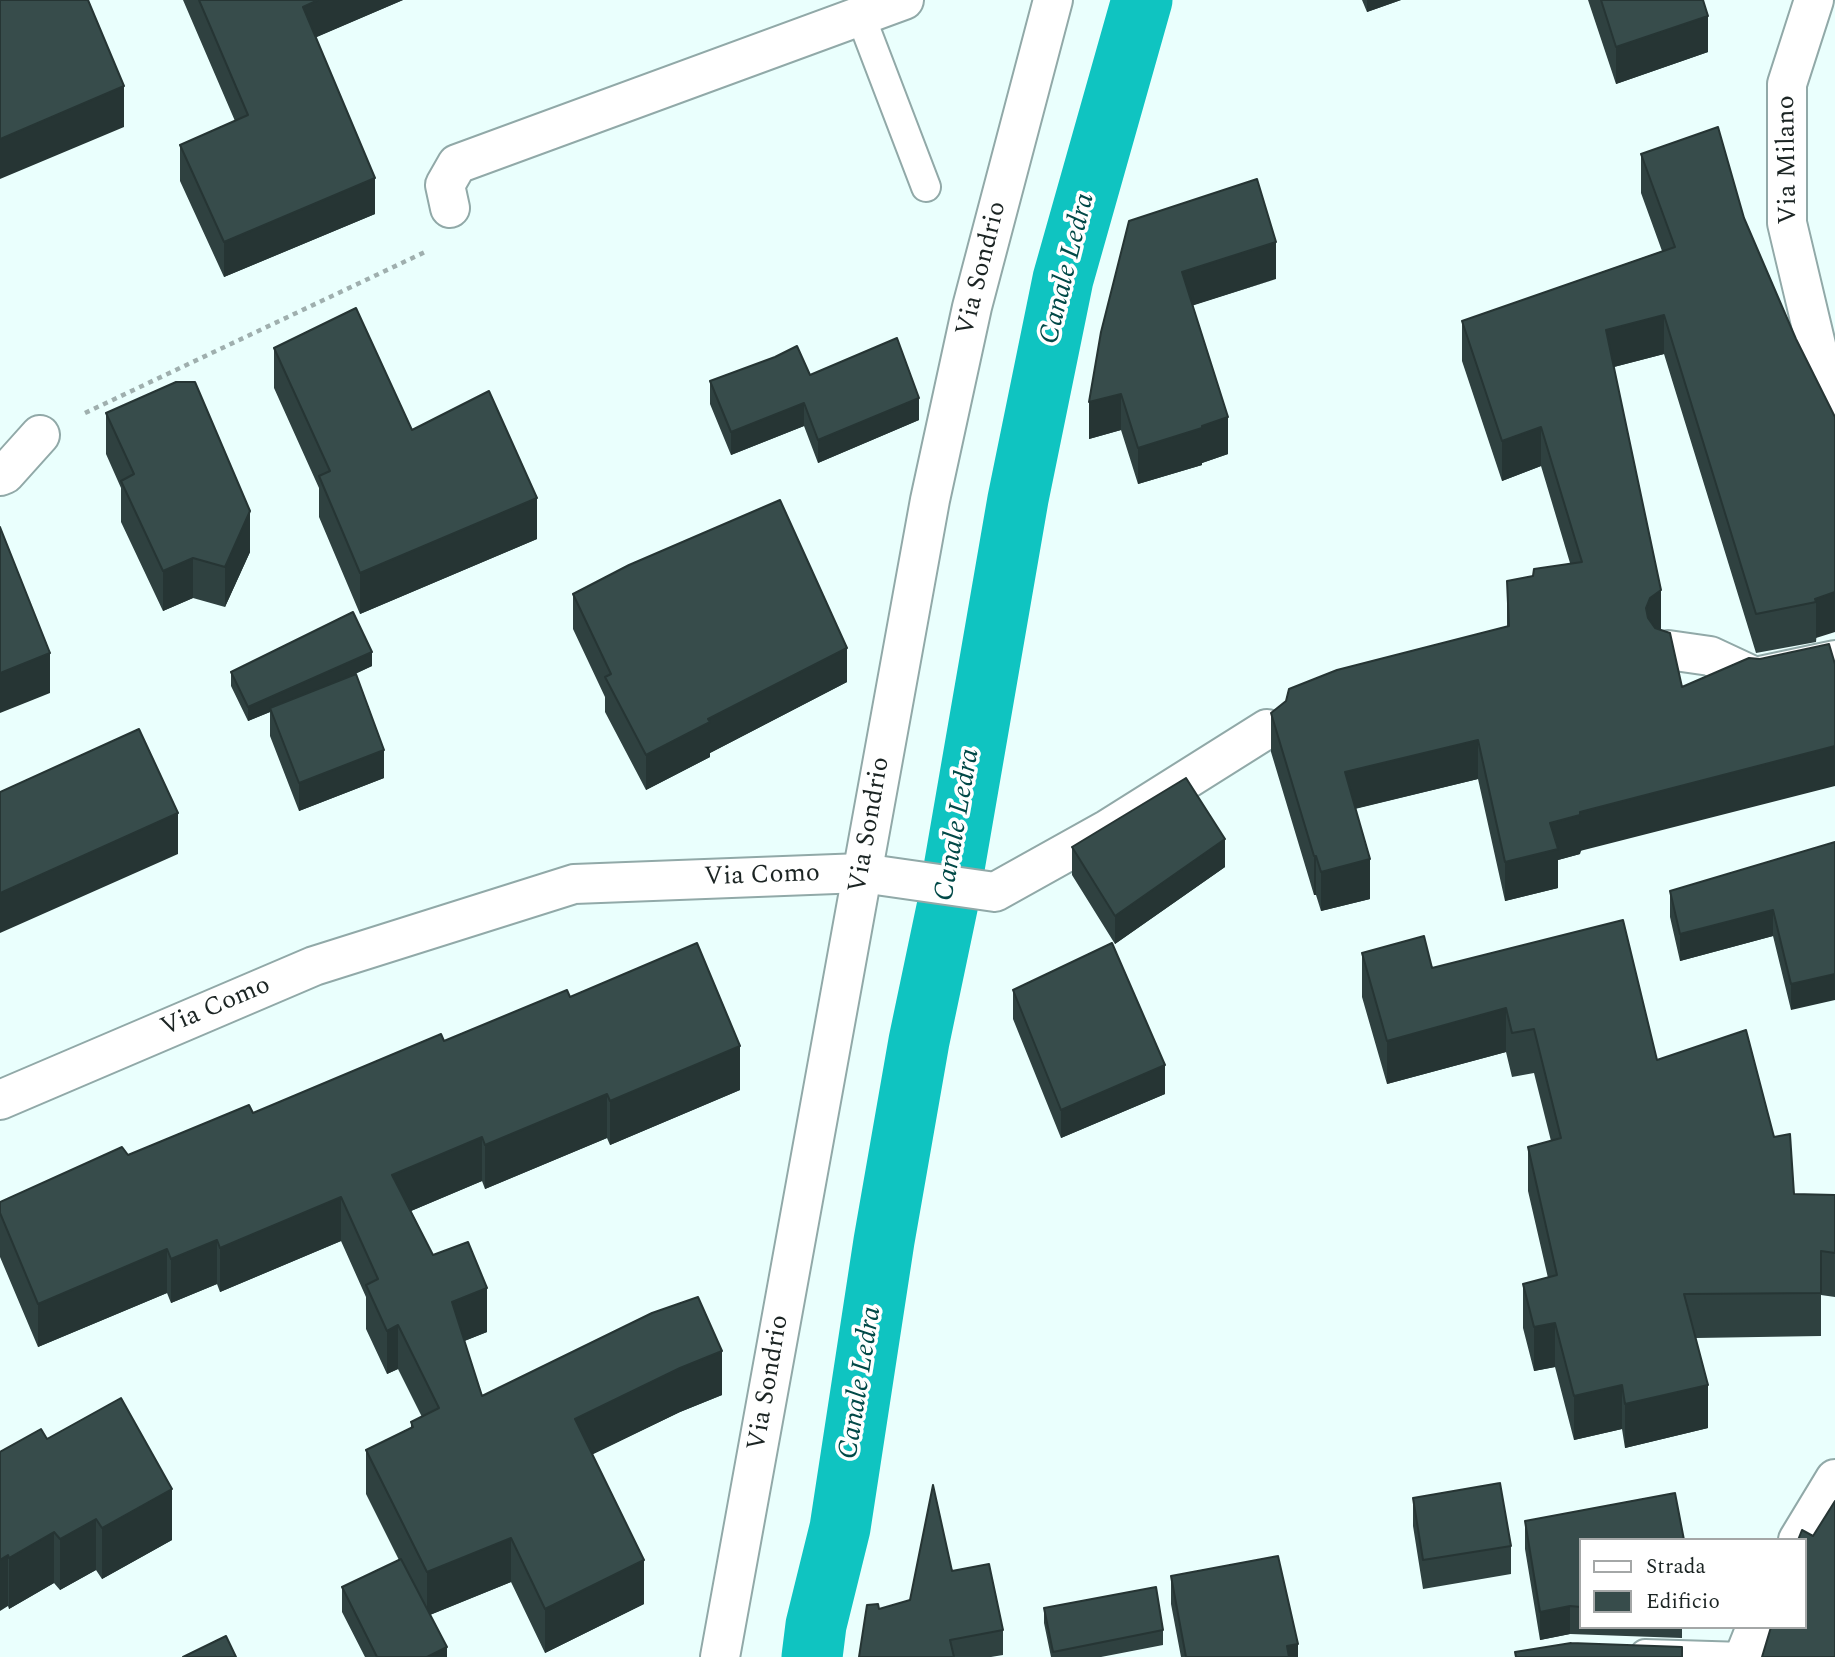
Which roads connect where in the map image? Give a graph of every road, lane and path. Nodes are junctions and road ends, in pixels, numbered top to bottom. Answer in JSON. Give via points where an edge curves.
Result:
{"nodes":[{"id":1,"x":904,"y":0,"type":"edge"},
{"id":2,"x":1053,"y":0,"type":"edge"},
{"id":3,"x":1814,"y":0,"type":"edge"},
{"id":4,"x":861,"y":17,"type":"junction"},
{"id":5,"x":926,"y":187,"type":"dead end"},
{"id":6,"x":450,"y":208,"type":"joint"},
{"id":7,"x":1835,"y":402,"type":"edge"},
{"id":8,"x":40,"y":435,"type":"joint"},
{"id":9,"x":0,"y":476,"type":"edge"},
{"id":10,"x":1668,"y":650,"type":"edge"},
{"id":11,"x":1835,"y":660,"type":"edge"},
{"id":12,"x":1267,"y":729,"type":"dead end"},
{"id":13,"x":862,"y":873,"type":"junction"},
{"id":14,"x":0,"y":1100,"type":"edge"},
{"id":15,"x":1835,"y":1479,"type":"edge"},
{"id":16,"x":1799,"y":1538,"type":"edge"},
{"id":17,"x":1755,"y":1629,"type":"edge"},
{"id":18,"x":1623,"y":1653,"type":"edge"},
{"id":19,"x":720,"y":1657,"type":"edge"},
{"id":20,"x":1744,"y":1657,"type":"edge"}],
"edges":[{"from":1,"to":4,"type":"street"},
{"from":2,"to":13,"type":"street","name":"Via Sondrio","via":[[972,307],[930,500]]},
{"from":3,"to":7,"type":"street","name":"Via Milano","via":[[1787,84],[1787,223],[1821,366]]},
{"from":4,"to":5,"type":"lane"},
{"from":4,"to":6,"type":"street","via":[[457,164],[445,185]]},
{"from":6,"to":8,"type":"path","via":[[430,250]]},
{"from":8,"to":9,"type":"street"},
{"from":10,"to":11,"type":"street","via":[[1710,656],[1755,677]]},
{"from":12,"to":13,"type":"street","name":"Via Como","via":[[1108,829],[995,892]]},
{"from":13,"to":14,"type":"street","name":"Via Como","via":[[574,884],[314,966]]},
{"from":13,"to":19,"type":"street","name":"Via Sondrio"},
{"from":15,"to":16,"type":"street"},
{"from":17,"to":20,"type":"street"},
{"from":18,"to":20,"type":"lane"}]}
